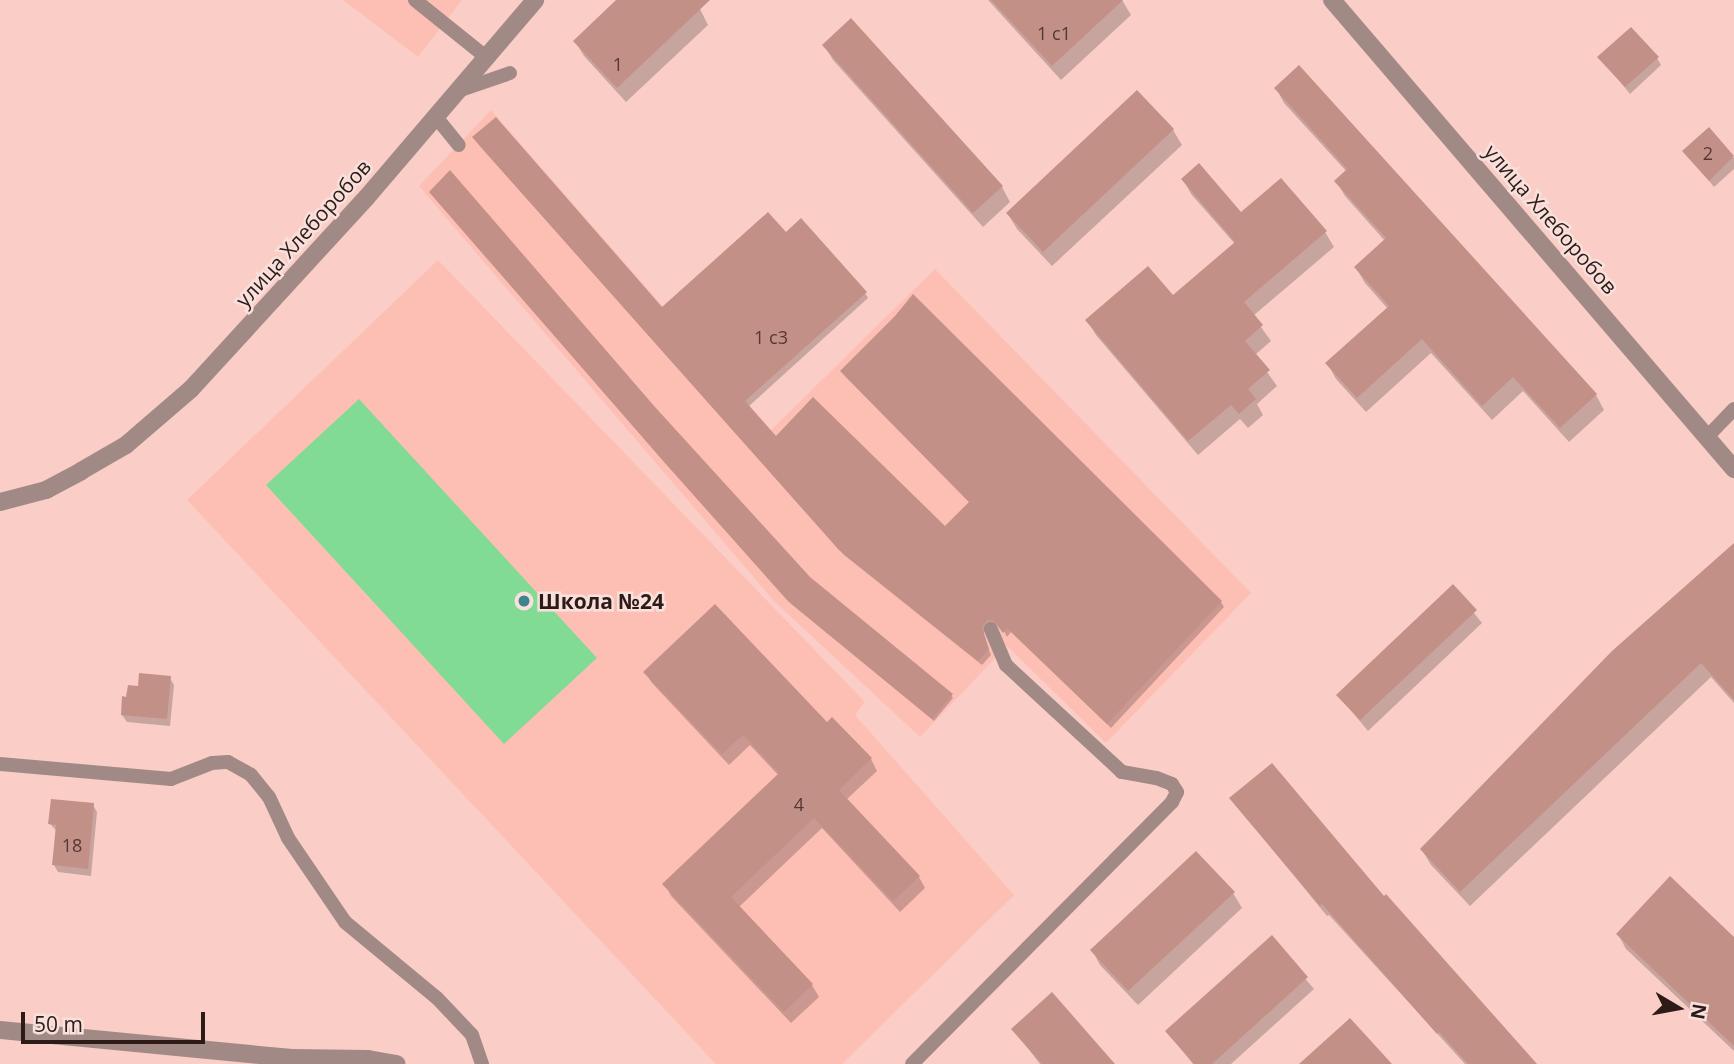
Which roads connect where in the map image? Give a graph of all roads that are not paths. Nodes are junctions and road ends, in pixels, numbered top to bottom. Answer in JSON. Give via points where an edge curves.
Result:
{"nodes":[{"id":1,"x":415,"y":0,"type":"edge"},
{"id":2,"x":535,"y":0,"type":"edge"},
{"id":3,"x":1332,"y":0,"type":"edge"},
{"id":4,"x":486,"y":57,"type":"junction"},
{"id":5,"x":510,"y":73,"type":"dead end"},
{"id":6,"x":457,"y":91,"type":"junction"},
{"id":7,"x":436,"y":117,"type":"junction"},
{"id":8,"x":459,"y":145,"type":"dead end"},
{"id":9,"x":1734,"y":410,"type":"edge"},
{"id":10,"x":1707,"y":437,"type":"junction"},
{"id":11,"x":1734,"y":469,"type":"edge"},
{"id":12,"x":0,"y":502,"type":"edge"},
{"id":13,"x":991,"y":629,"type":"dead end"},
{"id":14,"x":0,"y":764,"type":"edge"},
{"id":15,"x":0,"y":1030,"type":"edge"},
{"id":16,"x":397,"y":1064,"type":"edge"},
{"id":17,"x":482,"y":1064,"type":"edge"},
{"id":18,"x":912,"y":1064,"type":"edge"}],
"edges":[{"from":1,"to":4,"type":"lane"},
{"from":2,"to":4,"type":"street","name":"улица Хлеборобов"},
{"from":3,"to":10,"type":"street","name":"улица Хлеборобов"},
{"from":4,"to":6,"type":"street","name":"улица Хлеборобов"},
{"from":5,"to":6,"type":"lane"},
{"from":6,"to":7,"type":"street","name":"улица Хлеборобов"},
{"from":7,"to":8,"type":"lane"},
{"from":7,"to":12,"type":"street","name":"улица Хлеборобов","via":[[191,389],[126,445],[46,490]]},
{"from":9,"to":10,"type":"lane"},
{"from":10,"to":11,"type":"street","name":"улица Хлеборобов"},
{"from":13,"to":18,"type":"lane","via":[[1006,665],[1122,772],[1156,778],[1172,784],[1177,792]]},
{"from":14,"to":17,"type":"lane","via":[[172,779],[212,763],[228,762],[251,775],[345,922],[437,998],[472,1035]]},
{"from":15,"to":16,"type":"street"}]}
